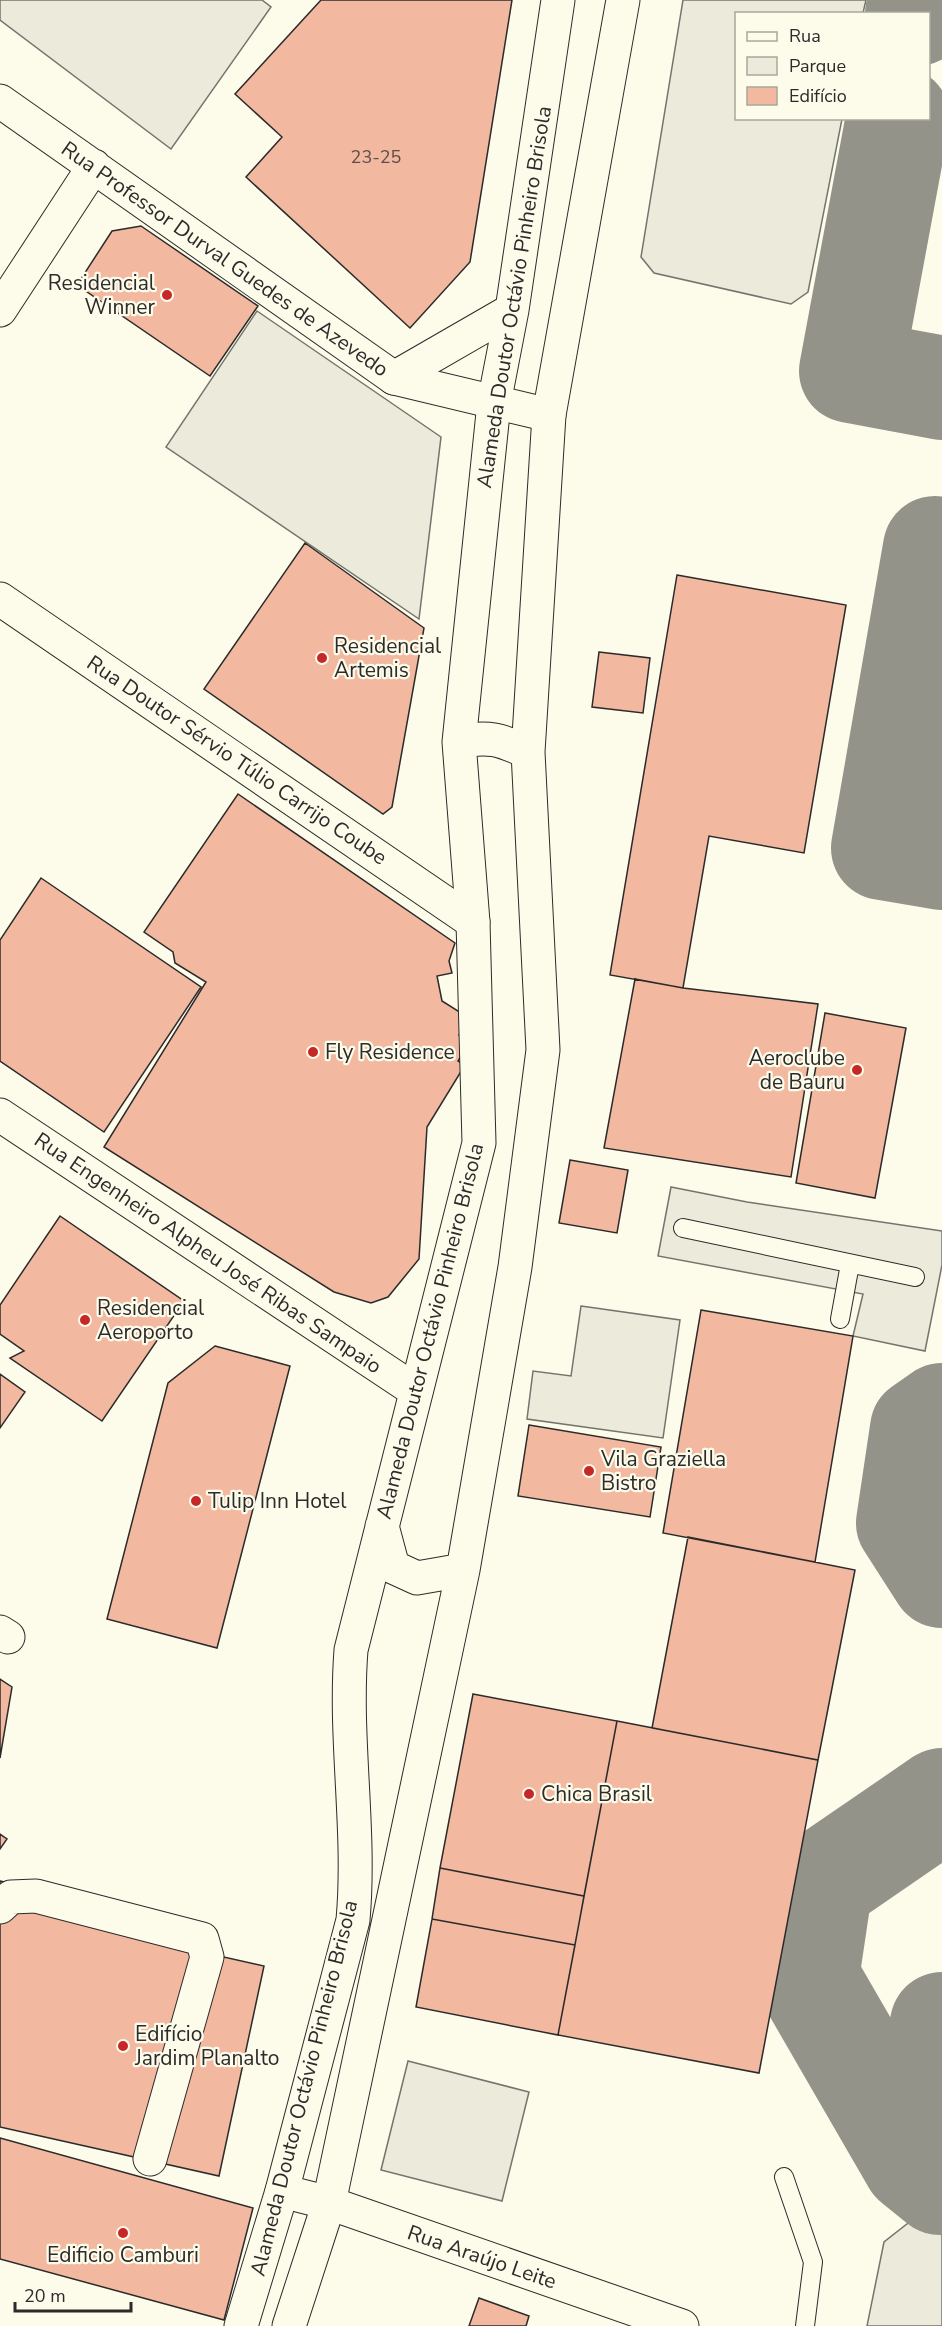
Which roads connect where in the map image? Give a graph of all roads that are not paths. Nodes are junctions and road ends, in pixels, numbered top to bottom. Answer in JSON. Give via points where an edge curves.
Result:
{"nodes":[{"id":1,"x":558,"y":0,"type":"edge"},
{"id":2,"x":623,"y":0,"type":"edge"},
{"id":3,"x":0,"y":101,"type":"edge"},
{"id":4,"x":94,"y":166,"type":"junction"},
{"id":5,"x":512,"y":309,"type":"junction"},
{"id":6,"x":0,"y":310,"type":"edge"},
{"id":7,"x":394,"y":378,"type":"junction"},
{"id":8,"x":494,"y":403,"type":"junction"},
{"id":9,"x":549,"y":415,"type":"junction"},
{"id":10,"x":0,"y":598,"type":"edge"},
{"id":11,"x":459,"y":742,"type":"junction"},
{"id":12,"x":528,"y":752,"type":"junction"},
{"id":13,"x":473,"y":922,"type":"junction"},
{"id":14,"x":0,"y":1115,"type":"edge"},
{"id":15,"x":683,"y":1228,"type":"dead end"},
{"id":16,"x":850,"y":1264,"type":"junction"},
{"id":17,"x":915,"y":1277,"type":"dead end"},
{"id":18,"x":840,"y":1319,"type":"dead end"},
{"id":19,"x":416,"y":1391,"type":"junction"},
{"id":20,"x":382,"y":1526,"type":"junction"},
{"id":21,"x":463,"y":1570,"type":"junction"},
{"id":22,"x":0,"y":1908,"type":"edge"},
{"id":23,"x":150,"y":2159,"type":"dead end"},
{"id":24,"x":784,"y":2176,"type":"dead end"},
{"id":25,"x":282,"y":2191,"type":"junction"},
{"id":26,"x":329,"y":2203,"type":"junction"},
{"id":27,"x":241,"y":2326,"type":"edge"},
{"id":28,"x":289,"y":2326,"type":"edge"},
{"id":29,"x":682,"y":2326,"type":"edge"},
{"id":30,"x":805,"y":2326,"type":"edge"}],
"edges":[{"from":1,"to":5,"type":"street","name":"Alameda Doutor Octávio Pinheiro Brisola"},
{"from":2,"to":9,"type":"street","name":"Alameda Doutor Octávio Pinheiro Brisola"},
{"from":3,"to":4,"type":"street","name":"Rua Professor Durval Guedes de Azevedo"},
{"from":4,"to":6,"type":"street"},
{"from":4,"to":7,"type":"street","name":"Rua Professor Durval Guedes de Azevedo"},
{"from":5,"to":7,"type":"street"},
{"from":5,"to":8,"type":"street","name":"Alameda Doutor Octávio Pinheiro Brisola"},
{"from":7,"to":8,"type":"street","name":"Rua Professor Durval Guedes de Azevedo"},
{"from":8,"to":9,"type":"street","name":"Rua Professor Durval Guedes de Azevedo"},
{"from":8,"to":11,"type":"street","name":"Alameda Doutor Octávio Pinheiro Brisola"},
{"from":9,"to":12,"type":"street","name":"Alameda Doutor Octávio Pinheiro Brisola"},
{"from":10,"to":13,"type":"street","name":"Rua Doutor Sérvio Túlio Carrijo Coube"},
{"from":11,"to":12,"type":"street","via":[[490,738]]},
{"from":11,"to":13,"type":"street","name":"Alameda Doutor Octávio Pinheiro Brisola"},
{"from":12,"to":21,"type":"street","name":"Alameda Doutor Octávio Pinheiro Brisola","via":[[543,1050],[515,1267]]},
{"from":13,"to":19,"type":"street","name":"Alameda Doutor Octávio Pinheiro Brisola","via":[[479,1143]]},
{"from":14,"to":19,"type":"street","name":"Rua Engenheiro Alpheu José Ribas Sampaio"},
{"from":15,"to":16,"type":"lane"},
{"from":16,"to":17,"type":"lane"},
{"from":16,"to":18,"type":"lane"},
{"from":19,"to":20,"type":"street","name":"Alameda Doutor Octávio Pinheiro Brisola"},
{"from":20,"to":21,"type":"street","via":[[393,1567],[417,1578]]},
{"from":20,"to":25,"type":"street","name":"Alameda Doutor Octávio Pinheiro Brisola","via":[[351,1650],[348,1691],[357,1876],[353,1920]]},
{"from":21,"to":26,"type":"street","name":"Alameda Doutor Octávio Pinheiro Brisola"},
{"from":22,"to":23,"type":"street","via":[[11,1897],[36,1896],[202,1939],[207,1957]]},
{"from":24,"to":30,"type":"lane","via":[[813,2262]]},
{"from":25,"to":26,"type":"street","name":"Rua Araújo Leite"},
{"from":25,"to":27,"type":"street","name":"Alameda Doutor Octávio Pinheiro Brisola"},
{"from":26,"to":28,"type":"street","name":"Alameda Doutor Octávio Pinheiro Brisola"},
{"from":26,"to":29,"type":"street","name":"Rua Araújo Leite"}]}
